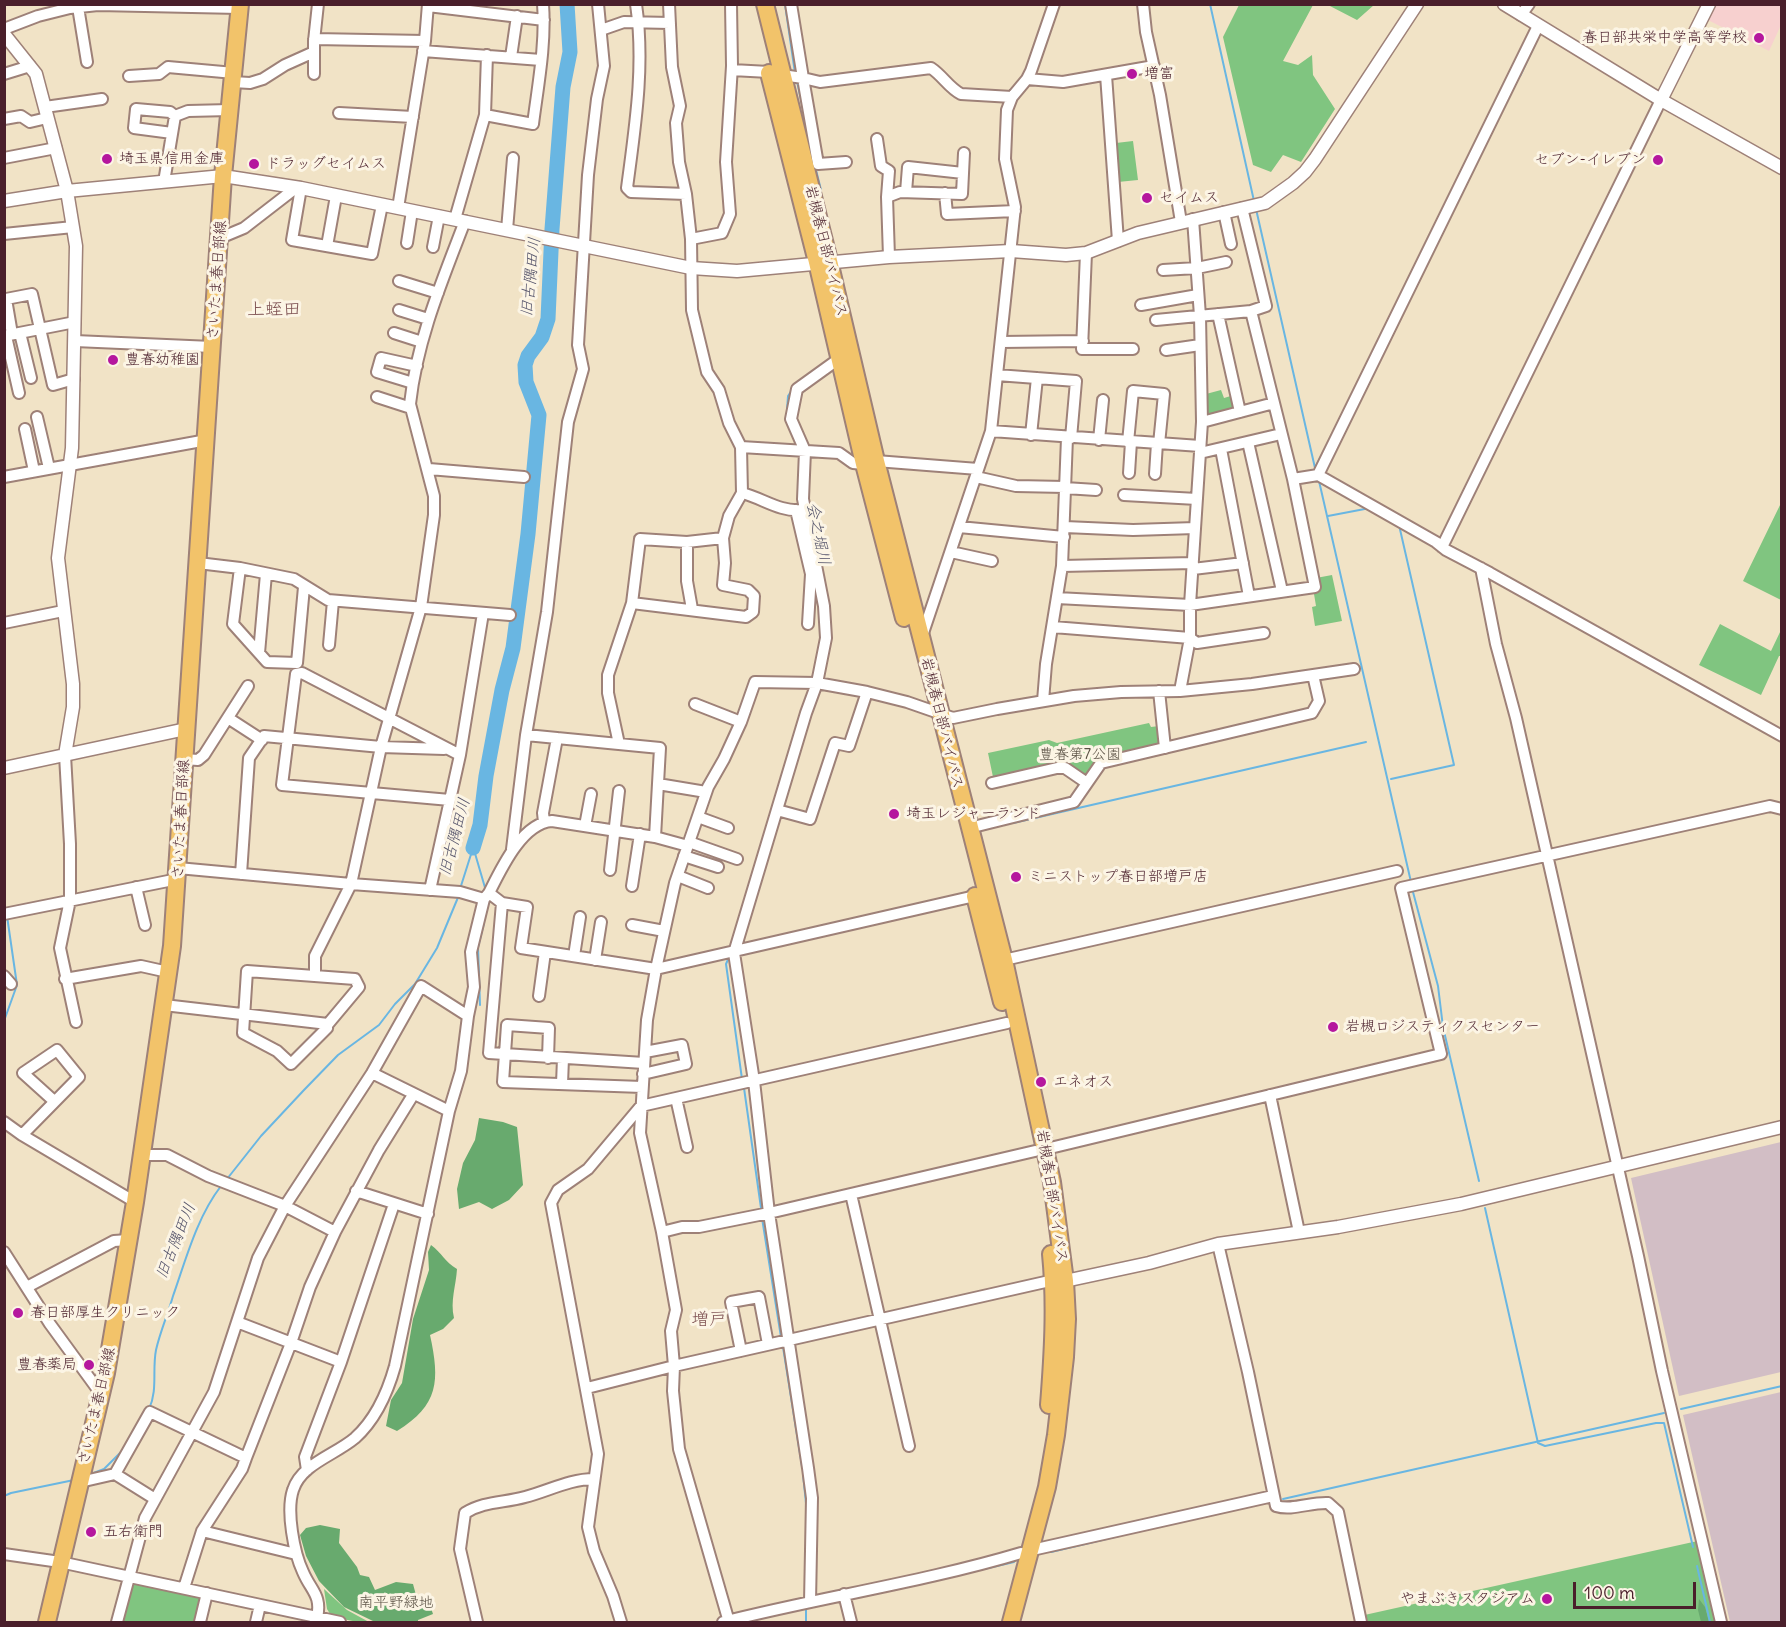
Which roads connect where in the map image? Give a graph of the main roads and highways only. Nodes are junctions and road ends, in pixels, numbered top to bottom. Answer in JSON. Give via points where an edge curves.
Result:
{"nodes":[{"id":1,"x":753,"y":4,"type":"edge"},
{"id":2,"x":765,"y":4,"type":"edge"},
{"id":3,"x":239,"y":6,"type":"edge"},
{"id":4,"x":776,"y":74,"type":"junction"},
{"id":5,"x":823,"y":262,"type":"junction"},
{"id":6,"x":870,"y":463,"type":"junction"},
{"id":7,"x":934,"y":712,"type":"junction"},
{"id":8,"x":1041,"y":1150,"type":"junction"},
{"id":9,"x":1026,"y":1552,"type":"junction"},
{"id":10,"x":47,"y":1623,"type":"edge"},
{"id":11,"x":1002,"y":1623,"type":"edge"},
{"id":12,"x":1011,"y":1623,"type":"edge"}],
"edges":[{"from":1,"to":4,"type":"main road","name":"岩槻春日部バイパス"},
{"from":2,"to":4,"type":"main road","name":"岩槻春日部バイパス"},
{"from":3,"to":10,"type":"main road","name":"さいたま春日部線","via":[[168,972],[102,1394]]},
{"from":4,"to":5,"type":"main road","name":"岩槻春日部バイパス"},
{"from":5,"to":6,"type":"main road","name":"岩槻春日部バイパス"},
{"from":5,"to":6,"type":"main road","name":"岩槻春日部バイパス","via":[[840,358]]},
{"from":6,"to":7,"type":"main road","name":"岩槻春日部バイパス"},
{"from":6,"to":7,"type":"main road","name":"岩槻春日部バイパス","via":[[921,639]]},
{"from":7,"to":8,"type":"main road","name":"岩槻春日部バイパス","via":[[975,896]]},
{"from":7,"to":8,"type":"main road","name":"岩槻春日部バイパス","via":[[1004,960]]},
{"from":8,"to":9,"type":"main road","name":"岩槻春日部バイパス","via":[[1052,1182],[1059,1280],[1046,1433]]},
{"from":9,"to":11,"type":"main road","name":"岩槻春日部バイパス"},
{"from":9,"to":12,"type":"main road","name":"岩槻春日部バイパス"}]}
